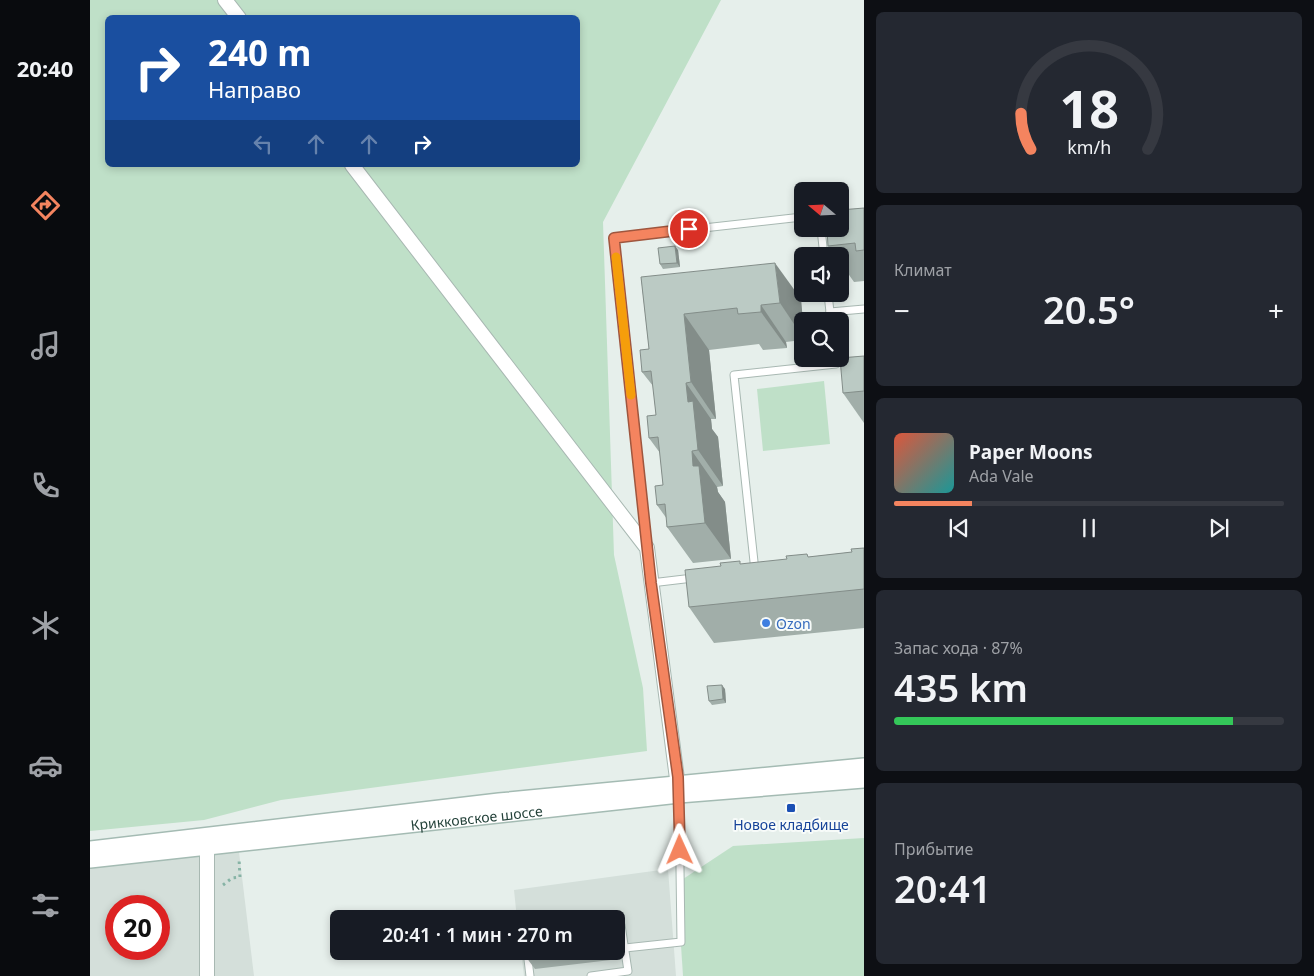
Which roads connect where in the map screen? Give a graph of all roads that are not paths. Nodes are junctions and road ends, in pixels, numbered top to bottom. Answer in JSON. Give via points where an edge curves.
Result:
{"nodes":[{"id":1,"x":225,"y":0,"type":"edge"},
{"id":2,"x":237,"y":15,"type":"edge"},
{"id":3,"x":354,"y":167,"type":"edge"},
{"id":4,"x":794,"y":218,"type":"edge"},
{"id":5,"x":829,"y":302,"type":"edge"},
{"id":6,"x":864,"y":309,"type":"edge"},
{"id":7,"x":830,"y":312,"type":"joint"},
{"id":8,"x":794,"y":367,"type":"edge"},
{"id":9,"x":648,"y":548,"type":"junction"},
{"id":10,"x":765,"y":570,"type":"edge"},
{"id":11,"x":746,"y":572,"type":"edge"},
{"id":12,"x":755,"y":572,"type":"junction"},
{"id":13,"x":702,"y":577,"type":"edge"},
{"id":14,"x":651,"y":583,"type":"junction"},
{"id":15,"x":864,"y":766,"type":"edge"},
{"id":16,"x":864,"y":780,"type":"edge"},
{"id":17,"x":679,"y":789,"type":"junction"},
{"id":18,"x":207,"y":848,"type":"junction"},
{"id":19,"x":90,"y":849,"type":"edge"},
{"id":20,"x":90,"y":860,"type":"edge"},
{"id":21,"x":625,"y":948,"type":"joint"},
{"id":22,"x":528,"y":960,"type":"edge"},
{"id":23,"x":207,"y":976,"type":"edge"},
{"id":24,"x":530,"y":976,"type":"edge"},
{"id":25,"x":590,"y":976,"type":"edge"}],
"edges":[{"from":1,"to":2,"type":"street"},
{"from":3,"to":9,"type":"street"},
{"from":4,"to":9,"type":"lane","via":[[614,238]]},
{"from":5,"to":7,"type":"lane"},
{"from":6,"to":7,"type":"lane"},
{"from":8,"to":12,"type":"lane","via":[[734,375]]},
{"from":9,"to":14,"type":"street"},
{"from":10,"to":12,"type":"lane"},
{"from":11,"to":12,"type":"lane"},
{"from":13,"to":14,"type":"lane"},
{"from":14,"to":17,"type":"street"},
{"from":15,"to":17,"type":"main road"},
{"from":16,"to":17,"type":"main road","name":"Крикковское шоссе"},
{"from":17,"to":18,"type":"main road","name":"Крикковское шоссе"},
{"from":17,"to":19,"type":"main road","via":[[499,801]]},
{"from":17,"to":21,"type":"lane","via":[[681,942]]},
{"from":18,"to":20,"type":"main road","name":"Крикковское шоссе"},
{"from":18,"to":23,"type":"street"},
{"from":21,"to":25,"type":"lane","via":[[628,971]]},
{"from":22,"to":24,"type":"lane"}]}
